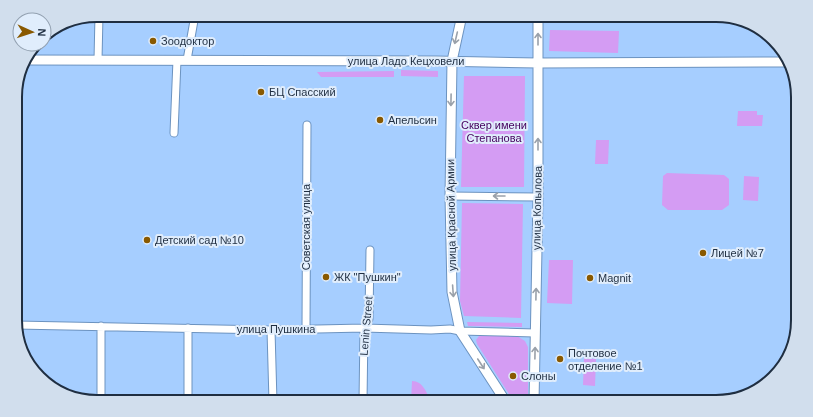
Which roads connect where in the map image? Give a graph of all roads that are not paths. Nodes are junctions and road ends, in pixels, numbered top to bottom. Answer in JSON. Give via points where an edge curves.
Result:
{"nodes":[{"id":1,"x":99,"y":22,"type":"edge"},
{"id":2,"x":194,"y":22,"type":"edge"},
{"id":3,"x":460,"y":22,"type":"edge"},
{"id":4,"x":538,"y":22,"type":"edge"},
{"id":5,"x":32,"y":60,"type":"edge"},
{"id":6,"x":98,"y":60,"type":"junction"},
{"id":7,"x":177,"y":60,"type":"junction"},
{"id":8,"x":187,"y":60,"type":"junction"},
{"id":9,"x":452,"y":61,"type":"junction"},
{"id":10,"x":782,"y":62,"type":"edge"},
{"id":11,"x":538,"y":63,"type":"junction"},
{"id":12,"x":307,"y":125,"type":"dead end"},
{"id":13,"x":174,"y":133,"type":"dead end"},
{"id":14,"x":450,"y":196,"type":"junction"},
{"id":15,"x":538,"y":197,"type":"junction"},
{"id":16,"x":370,"y":250,"type":"dead end"},
{"id":17,"x":23,"y":325,"type":"edge"},
{"id":18,"x":101,"y":326,"type":"junction"},
{"id":19,"x":188,"y":328,"type":"junction"},
{"id":20,"x":364,"y":328,"type":"junction"},
{"id":21,"x":306,"y":329,"type":"junction"},
{"id":22,"x":271,"y":330,"type":"junction"},
{"id":23,"x":460,"y":331,"type":"junction"},
{"id":24,"x":535,"y":333,"type":"junction"},
{"id":25,"x":101,"y":395,"type":"edge"},
{"id":26,"x":188,"y":395,"type":"edge"},
{"id":27,"x":273,"y":395,"type":"edge"},
{"id":28,"x":363,"y":395,"type":"edge"},
{"id":29,"x":501,"y":395,"type":"edge"},
{"id":30,"x":534,"y":395,"type":"edge"}],
"edges":[{"from":1,"to":6,"type":"street"},
{"from":2,"to":8,"type":"street"},
{"from":3,"to":9,"type":"main road","name":"улица Красной Армии","one_way":true},
{"from":11,"to":4,"type":"main road","name":"улица Копылова","one_way":true},
{"from":5,"to":6,"type":"main road","name":"улица Ладо Кецховели"},
{"from":6,"to":7,"type":"main road","name":"улица Ладо Кецховели"},
{"from":7,"to":8,"type":"main road","name":"улица Ладо Кецховели"},
{"from":7,"to":13,"type":"street"},
{"from":8,"to":9,"type":"main road","name":"улица Ладо Кецховели"},
{"from":9,"to":11,"type":"main road","name":"улица Ладо Кецховели"},
{"from":9,"to":14,"type":"main road","name":"улица Красной Армии","one_way":true},
{"from":10,"to":11,"type":"main road","name":"улица Ладо Кецховели"},
{"from":15,"to":11,"type":"main road","name":"улица Копылова","one_way":true},
{"from":12,"to":21,"type":"street","name":"Советская улица"},
{"from":15,"to":14,"type":"street","one_way":true},
{"from":14,"to":23,"type":"main road","name":"улица Красной Армии","one_way":true,"via":[[452,292]]},
{"from":24,"to":15,"type":"main road","name":"улица Копылова","one_way":true},
{"from":16,"to":20,"type":"street","name":"Lenin Street","via":[[369,319]]},
{"from":17,"to":18,"type":"street","name":"улица Пушкина"},
{"from":18,"to":19,"type":"street","name":"улица Пушкина"},
{"from":18,"to":25,"type":"street"},
{"from":19,"to":22,"type":"street","name":"улица Пушкина"},
{"from":19,"to":26,"type":"street"},
{"from":20,"to":21,"type":"street","name":"улица Пушкина"},
{"from":20,"to":23,"type":"street","name":"улица Пушкина"},
{"from":20,"to":28,"type":"street","name":"Lenin Street"},
{"from":21,"to":22,"type":"street","name":"улица Пушкина"},
{"from":22,"to":27,"type":"street"},
{"from":23,"to":24,"type":"street","name":"улица Пушкина"},
{"from":23,"to":29,"type":"main road","name":"улица Красной Армии","one_way":true},
{"from":30,"to":24,"type":"main road","name":"улица Копылова","one_way":true}]}
